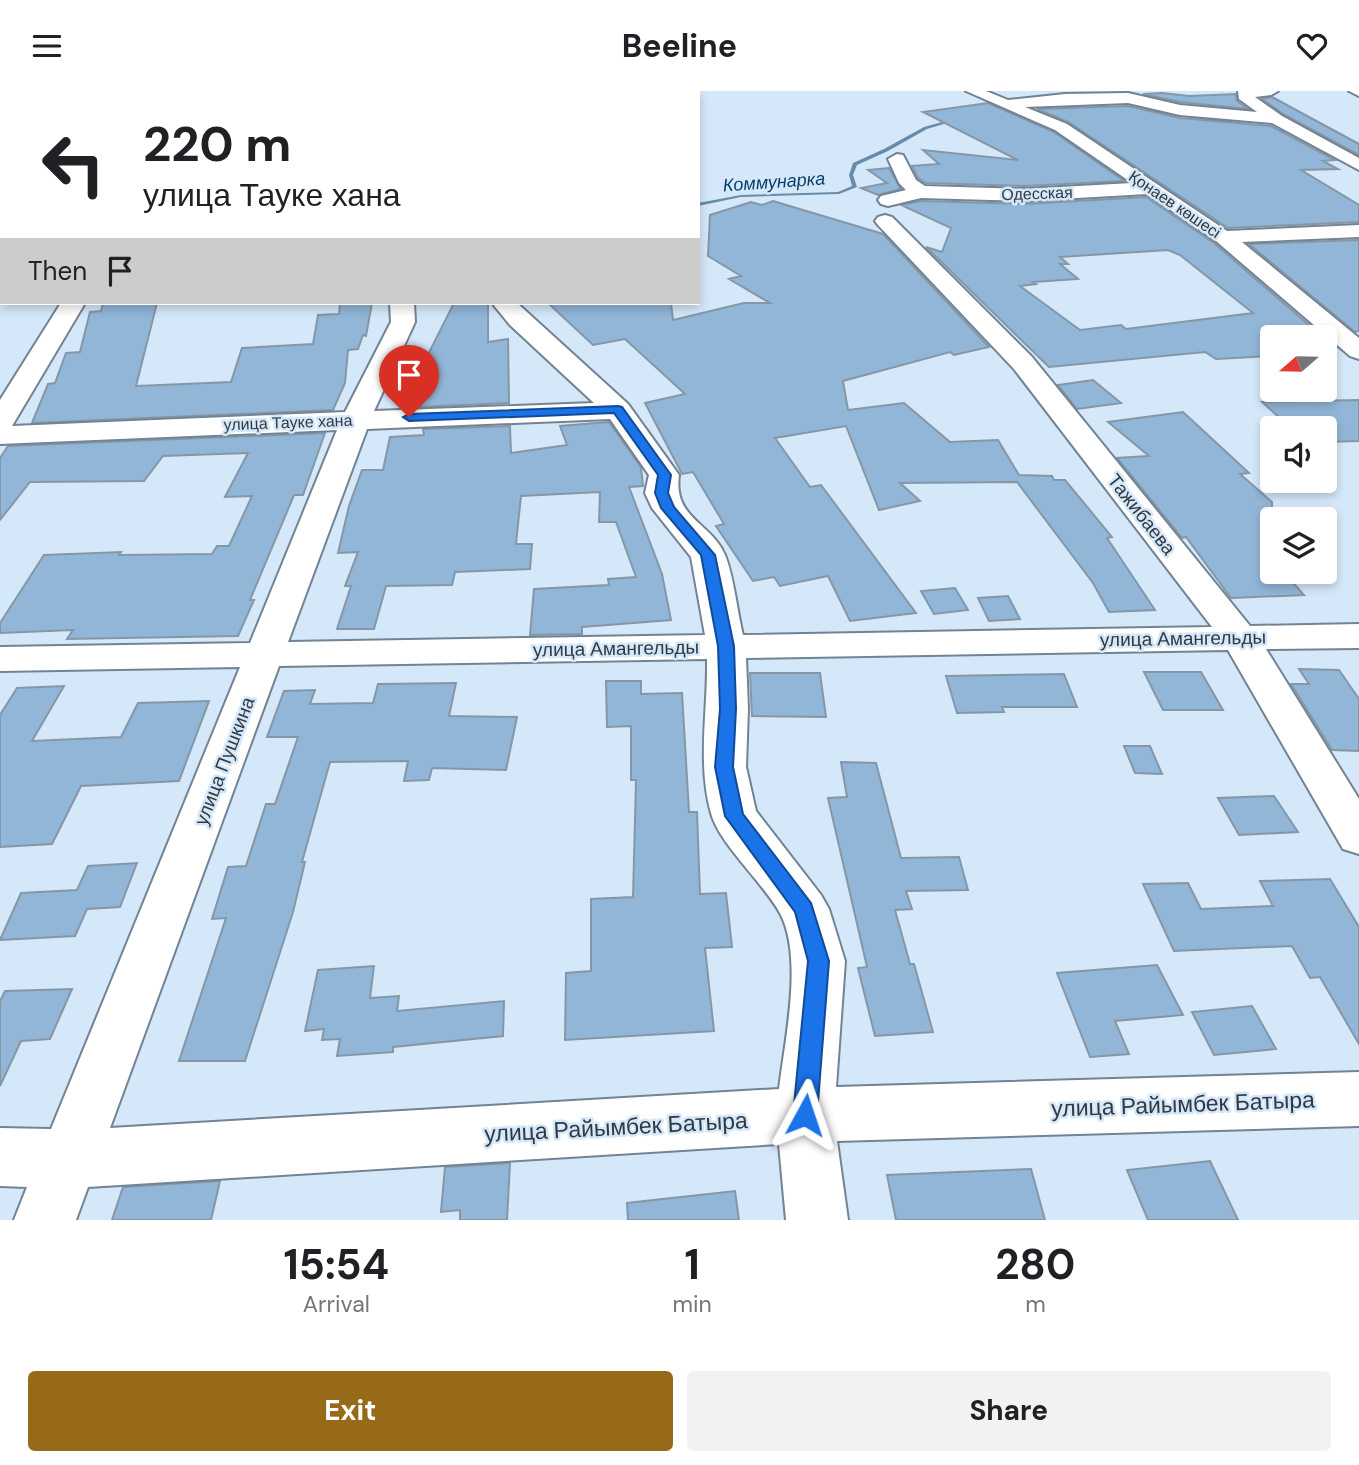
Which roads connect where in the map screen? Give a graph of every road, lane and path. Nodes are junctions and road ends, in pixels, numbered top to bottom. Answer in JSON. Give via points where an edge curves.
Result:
{"nodes":[{"id":1,"x":973,"y":91,"type":"edge"},
{"id":2,"x":1271,"y":91,"type":"edge"},
{"id":3,"x":1129,"y":95,"type":"edge"},
{"id":4,"x":1009,"y":106,"type":"junction"},
{"id":5,"x":1276,"y":119,"type":"junction"},
{"id":6,"x":897,"y":159,"type":"dead end"},
{"id":7,"x":1359,"y":165,"type":"edge"},
{"id":8,"x":1152,"y":188,"type":"junction"},
{"id":9,"x":921,"y":192,"type":"junction"},
{"id":10,"x":886,"y":211,"type":"joint"},
{"id":11,"x":1359,"y":231,"type":"edge"},
{"id":12,"x":1223,"y":236,"type":"junction"},
{"id":13,"x":72,"y":305,"type":"edge"},
{"id":14,"x":402,"y":305,"type":"edge"},
{"id":15,"x":506,"y":305,"type":"edge"},
{"id":16,"x":1359,"y":351,"type":"edge"},
{"id":17,"x":618,"y":410,"type":"junction"},
{"id":18,"x":356,"y":419,"type":"junction"},
{"id":19,"x":0,"y":423,"type":"edge"},
{"id":20,"x":0,"y":435,"type":"edge"},
{"id":21,"x":1359,"y":636,"type":"edge"},
{"id":22,"x":1239,"y":637,"type":"junction"},
{"id":23,"x":726,"y":646,"type":"junction"},
{"id":24,"x":266,"y":653,"type":"junction"},
{"id":25,"x":0,"y":659,"type":"edge"},
{"id":26,"x":1359,"y":837,"type":"edge"},
{"id":27,"x":1359,"y":1099,"type":"edge"},
{"id":28,"x":805,"y":1115,"type":"junction"},
{"id":29,"x":0,"y":1157,"type":"edge"},
{"id":30,"x":69,"y":1159,"type":"junction"},
{"id":31,"x":45,"y":1220,"type":"edge"},
{"id":32,"x":817,"y":1220,"type":"edge"}],
"edges":[{"from":1,"to":4,"type":"street","name":"Қонаев көшесі"},
{"from":2,"to":5,"type":"street","via":[[1244,96]]},
{"from":3,"to":4,"type":"street"},
{"from":3,"to":5,"type":"street","via":[[1180,110]]},
{"from":4,"to":8,"type":"street","name":"Қонаев көшесі","via":[[1061,127]]},
{"from":5,"to":7,"type":"street","via":[[1328,139]]},
{"from":6,"to":9,"type":"street","via":[[908,183]]},
{"from":8,"to":9,"type":"street","name":"Одесская","via":[[1025,195]]},
{"from":8,"to":12,"type":"street","name":"Қонаев көшесі"},
{"from":9,"to":10,"type":"street","name":"Одесская"},
{"from":10,"to":22,"type":"street","name":"Тажибаева","via":[[1023,363]]},
{"from":11,"to":12,"type":"street"},
{"from":12,"to":16,"type":"street","name":"Қонаев көшесі"},
{"from":13,"to":19,"type":"street"},
{"from":14,"to":18,"type":"street","name":"улица Пушкина","via":[[403,322]]},
{"from":15,"to":17,"type":"street"},
{"from":17,"to":18,"type":"street","name":"улица Тауке хана"},
{"from":17,"to":23,"type":"street","via":[[664,475],[662,493],[668,508],[708,555]]},
{"from":18,"to":20,"type":"street","name":"улица Тауке хана"},
{"from":18,"to":24,"type":"street","name":"улица Пушкина"},
{"from":21,"to":22,"type":"street","name":"улица Амангельды"},
{"from":22,"to":23,"type":"street","name":"улица Амангельды"},
{"from":22,"to":26,"type":"street","name":"Тажибаева"},
{"from":23,"to":24,"type":"street","name":"улица Амангельды"},
{"from":23,"to":28,"type":"street","via":[[724,767],[734,816],[804,909],[819,961]]},
{"from":24,"to":25,"type":"street","name":"улица Амангельды"},
{"from":24,"to":30,"type":"street","name":"улица Пушкина"},
{"from":27,"to":28,"type":"street","name":"улица Райымбек Батыра"},
{"from":28,"to":30,"type":"street","name":"улица Райымбек Батыра"},
{"from":28,"to":32,"type":"street"},
{"from":29,"to":30,"type":"street","name":"улица Райымбек Батыра"},
{"from":30,"to":31,"type":"street","name":"улица Пушкина"}]}
